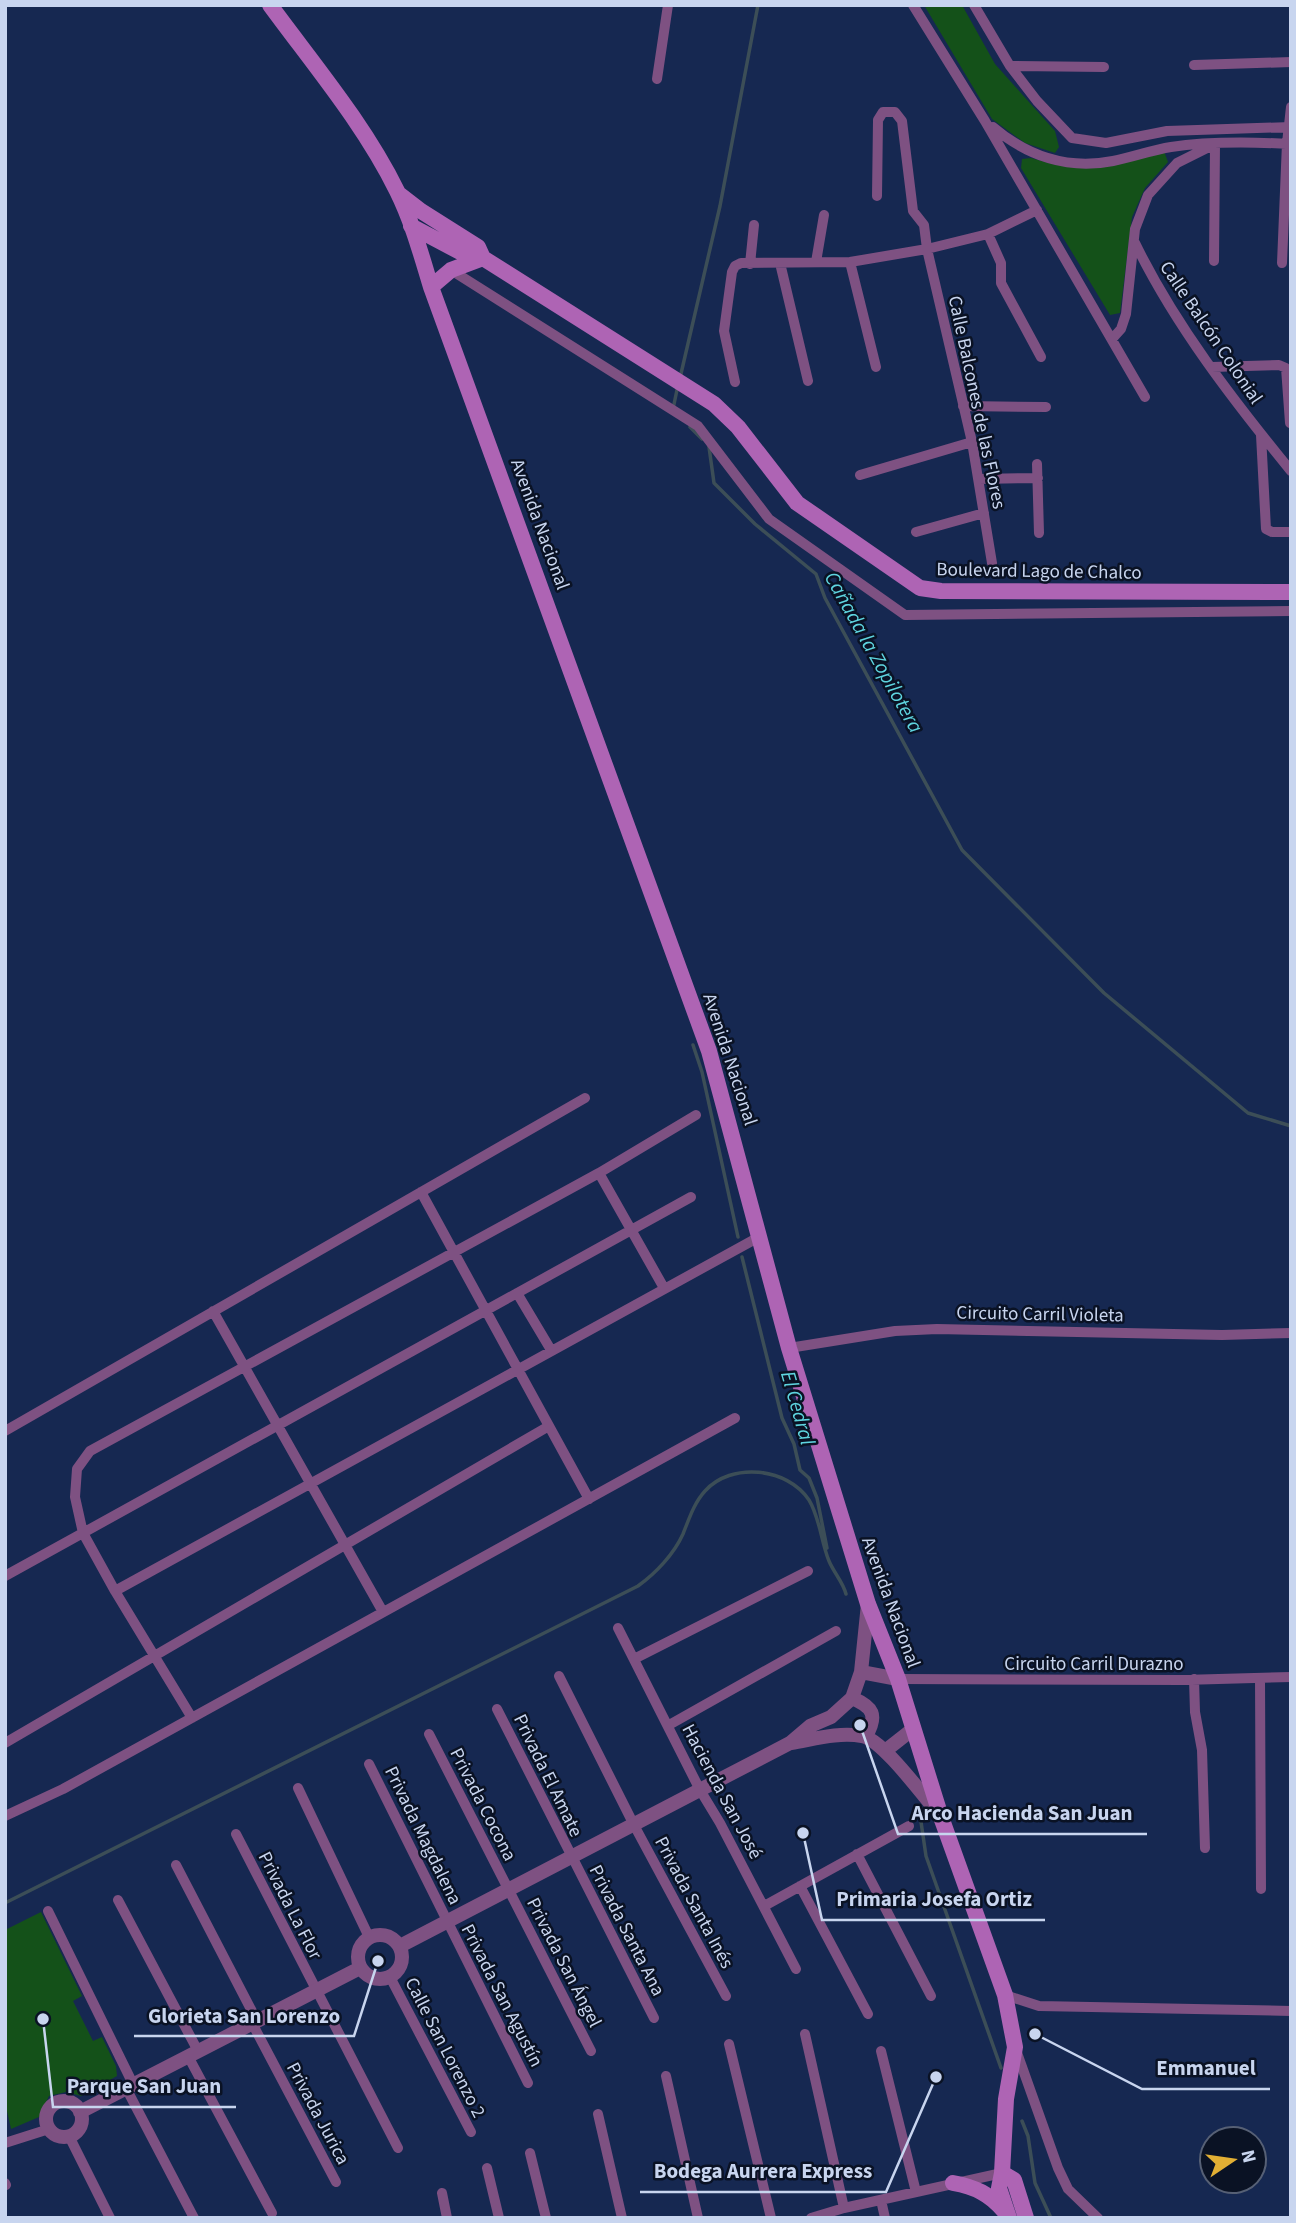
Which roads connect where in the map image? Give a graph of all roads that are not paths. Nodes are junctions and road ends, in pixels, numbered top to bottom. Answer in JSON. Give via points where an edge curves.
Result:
{"nodes":[{"id":1,"x":668,"y":5,"type":"edge"},
{"id":2,"x":913,"y":5,"type":"edge"},
{"id":3,"x":974,"y":5,"type":"edge"},
{"id":4,"x":274,"y":8,"type":"edge"},
{"id":5,"x":1291,"y":62,"type":"edge"},
{"id":6,"x":1195,"y":65,"type":"dead end"},
{"id":7,"x":1010,"y":66,"type":"junction"},
{"id":8,"x":1104,"y":67,"type":"dead end"},
{"id":9,"x":657,"y":79,"type":"dead end"},
{"id":10,"x":1291,"y":107,"type":"edge"},
{"id":11,"x":985,"y":121,"type":"junction"},
{"id":12,"x":1290,"y":127,"type":"edge"},
{"id":13,"x":1167,"y":131,"type":"junction"},
{"id":14,"x":1072,"y":138,"type":"junction"},
{"id":15,"x":1215,"y":144,"type":"junction"},
{"id":16,"x":1289,"y":144,"type":"edge"},
{"id":17,"x":1171,"y":147,"type":"junction"},
{"id":18,"x":1069,"y":162,"type":"junction"},
{"id":19,"x":1177,"y":163,"type":"junction"},
{"id":20,"x":398,"y":193,"type":"junction"},
{"id":21,"x":877,"y":196,"type":"dead end"},
{"id":22,"x":1037,"y":210,"type":"junction"},
{"id":23,"x":824,"y":215,"type":"dead end"},
{"id":24,"x":754,"y":225,"type":"dead end"},
{"id":25,"x":411,"y":226,"type":"junction"},
{"id":26,"x":988,"y":234,"type":"junction"},
{"id":27,"x":1135,"y":243,"type":"junction"},
{"id":28,"x":927,"y":249,"type":"junction"},
{"id":29,"x":483,"y":258,"type":"junction"},
{"id":30,"x":1214,"y":261,"type":"dead end"},
{"id":31,"x":816,"y":262,"type":"junction"},
{"id":32,"x":850,"y":262,"type":"junction"},
{"id":33,"x":780,"y":263,"type":"junction"},
{"id":34,"x":1282,"y":263,"type":"dead end"},
{"id":35,"x":750,"y":264,"type":"junction"},
{"id":36,"x":451,"y":270,"type":"junction"},
{"id":37,"x":431,"y":287,"type":"junction"},
{"id":38,"x":1112,"y":339,"type":"junction"},
{"id":39,"x":1041,"y":357,"type":"dead end"},
{"id":40,"x":1212,"y":367,"type":"junction"},
{"id":41,"x":876,"y":368,"type":"dead end"},
{"id":42,"x":808,"y":381,"type":"dead end"},
{"id":43,"x":735,"y":382,"type":"dead end"},
{"id":44,"x":1146,"y":397,"type":"dead end"},
{"id":45,"x":963,"y":406,"type":"junction"},
{"id":46,"x":1046,"y":407,"type":"dead end"},
{"id":47,"x":1290,"y":423,"type":"edge"},
{"id":48,"x":1261,"y":435,"type":"junction"},
{"id":49,"x":972,"y":442,"type":"junction"},
{"id":50,"x":1037,"y":464,"type":"dead end"},
{"id":51,"x":1291,"y":471,"type":"edge"},
{"id":52,"x":860,"y":475,"type":"dead end"},
{"id":53,"x":1038,"y":478,"type":"junction"},
{"id":54,"x":979,"y":479,"type":"junction"},
{"id":55,"x":984,"y":513,"type":"junction"},
{"id":56,"x":916,"y":532,"type":"dead end"},
{"id":57,"x":1291,"y":532,"type":"edge"},
{"id":58,"x":1039,"y":533,"type":"dead end"},
{"id":59,"x":992,"y":563,"type":"dead end"},
{"id":60,"x":1291,"y":593,"type":"edge"},
{"id":61,"x":1291,"y":611,"type":"edge"},
{"id":62,"x":585,"y":1098,"type":"dead end"},
{"id":63,"x":696,"y":1115,"type":"dead end"},
{"id":64,"x":599,"y":1173,"type":"junction"},
{"id":65,"x":421,"y":1192,"type":"junction"},
{"id":66,"x":691,"y":1197,"type":"dead end"},
{"id":67,"x":631,"y":1230,"type":"junction"},
{"id":68,"x":759,"y":1237,"type":"junction"},
{"id":69,"x":454,"y":1252,"type":"junction"},
{"id":70,"x":664,"y":1288,"type":"junction"},
{"id":71,"x":517,"y":1293,"type":"junction"},
{"id":72,"x":486,"y":1310,"type":"junction"},
{"id":73,"x":213,"y":1311,"type":"junction"},
{"id":74,"x":1291,"y":1333,"type":"edge"},
{"id":75,"x":789,"y":1348,"type":"junction"},
{"id":76,"x":551,"y":1350,"type":"junction"},
{"id":77,"x":244,"y":1367,"type":"junction"},
{"id":78,"x":518,"y":1369,"type":"junction"},
{"id":79,"x":735,"y":1418,"type":"dead end"},
{"id":80,"x":277,"y":1425,"type":"junction"},
{"id":81,"x":549,"y":1426,"type":"junction"},
{"id":82,"x":5,"y":1431,"type":"edge"},
{"id":83,"x":310,"y":1483,"type":"junction"},
{"id":84,"x":589,"y":1499,"type":"junction"},
{"id":85,"x":83,"y":1533,"type":"junction"},
{"id":86,"x":345,"y":1545,"type":"junction"},
{"id":87,"x":808,"y":1571,"type":"dead end"},
{"id":88,"x":5,"y":1576,"type":"edge"},
{"id":89,"x":114,"y":1591,"type":"junction"},
{"id":90,"x":868,"y":1604,"type":"junction"},
{"id":91,"x":383,"y":1612,"type":"junction"},
{"id":92,"x":618,"y":1628,"type":"dead end"},
{"id":93,"x":836,"y":1631,"type":"dead end"},
{"id":94,"x":154,"y":1656,"type":"junction"},
{"id":95,"x":635,"y":1659,"type":"junction"},
{"id":96,"x":861,"y":1672,"type":"junction"},
{"id":97,"x":559,"y":1676,"type":"dead end"},
{"id":98,"x":1291,"y":1677,"type":"edge"},
{"id":99,"x":1260,"y":1678,"type":"junction"},
{"id":100,"x":898,"y":1679,"type":"junction"},
{"id":101,"x":1194,"y":1679,"type":"junction"},
{"id":102,"x":852,"y":1698,"type":"junction"},
{"id":103,"x":497,"y":1709,"type":"dead end"},
{"id":104,"x":192,"y":1718,"type":"junction"},
{"id":105,"x":669,"y":1725,"type":"junction"},
{"id":106,"x":913,"y":1728,"type":"junction"},
{"id":107,"x":429,"y":1734,"type":"dead end"},
{"id":108,"x":866,"y":1736,"type":"junction"},
{"id":109,"x":5,"y":1743,"type":"edge"},
{"id":110,"x":790,"y":1743,"type":"junction"},
{"id":111,"x":886,"y":1751,"type":"junction"},
{"id":112,"x":369,"y":1764,"type":"dead end"},
{"id":113,"x":298,"y":1788,"type":"dead end"},
{"id":114,"x":700,"y":1790,"type":"junction"},
{"id":115,"x":5,"y":1816,"type":"edge"},
{"id":116,"x":942,"y":1817,"type":"junction"},
{"id":117,"x":634,"y":1825,"type":"junction"},
{"id":118,"x":909,"y":1826,"type":"dead end"},
{"id":119,"x":236,"y":1834,"type":"dead end"},
{"id":120,"x":1205,"y":1848,"type":"dead end"},
{"id":121,"x":858,"y":1854,"type":"junction"},
{"id":122,"x":571,"y":1857,"type":"junction"},
{"id":123,"x":176,"y":1866,"type":"dead end"},
{"id":124,"x":800,"y":1886,"type":"junction"},
{"id":125,"x":1262,"y":1889,"type":"dead end"},
{"id":126,"x":508,"y":1890,"type":"junction"},
{"id":127,"x":118,"y":1900,"type":"dead end"},
{"id":128,"x":764,"y":1906,"type":"junction"},
{"id":129,"x":48,"y":1912,"type":"dead end"},
{"id":130,"x":447,"y":1922,"type":"junction"},
{"id":131,"x":369,"y":1937,"type":"junction"},
{"id":132,"x":400,"y":1946,"type":"junction"},
{"id":133,"x":360,"y":1968,"type":"junction"},
{"id":134,"x":796,"y":1969,"type":"dead end"},
{"id":135,"x":390,"y":1977,"type":"junction"},
{"id":136,"x":315,"y":1991,"type":"junction"},
{"id":137,"x":1004,"y":1995,"type":"junction"},
{"id":138,"x":726,"y":1996,"type":"dead end"},
{"id":139,"x":931,"y":1996,"type":"dead end"},
{"id":140,"x":1291,"y":2011,"type":"edge"},
{"id":141,"x":868,"y":2014,"type":"dead end"},
{"id":142,"x":654,"y":2018,"type":"dead end"},
{"id":143,"x":255,"y":2022,"type":"junction"},
{"id":144,"x":805,"y":2034,"type":"dead end"},
{"id":145,"x":729,"y":2044,"type":"dead end"},
{"id":146,"x":1015,"y":2047,"type":"junction"},
{"id":147,"x":881,"y":2050,"type":"dead end"},
{"id":148,"x":591,"y":2051,"type":"dead end"},
{"id":149,"x":193,"y":2054,"type":"junction"},
{"id":150,"x":666,"y":2076,"type":"dead end"},
{"id":151,"x":528,"y":2083,"type":"dead end"},
{"id":152,"x":130,"y":2086,"type":"junction"},
{"id":153,"x":80,"y":2112,"type":"junction"},
{"id":154,"x":598,"y":2113,"type":"dead end"},
{"id":155,"x":49,"y":2129,"type":"junction"},
{"id":156,"x":471,"y":2132,"type":"dead end"},
{"id":157,"x":69,"y":2136,"type":"junction"},
{"id":158,"x":5,"y":2143,"type":"edge"},
{"id":159,"x":398,"y":2148,"type":"dead end"},
{"id":160,"x":530,"y":2153,"type":"dead end"},
{"id":161,"x":488,"y":2168,"type":"dead end"},
{"id":162,"x":1002,"y":2173,"type":"junction"},
{"id":163,"x":336,"y":2182,"type":"dead end"},
{"id":164,"x":953,"y":2183,"type":"junction"},
{"id":165,"x":916,"y":2192,"type":"junction"},
{"id":166,"x":442,"y":2193,"type":"dead end"},
{"id":167,"x":880,"y":2200,"type":"junction"},
{"id":168,"x":844,"y":2208,"type":"junction"},
{"id":169,"x":272,"y":2213,"type":"dead end"},
{"id":170,"x":1009,"y":2217,"type":"edge"},
{"id":171,"x":110,"y":2218,"type":"edge"},
{"id":172,"x":194,"y":2218,"type":"edge"},
{"id":173,"x":447,"y":2218,"type":"edge"},
{"id":174,"x":499,"y":2218,"type":"edge"},
{"id":175,"x":546,"y":2218,"type":"edge"},
{"id":176,"x":622,"y":2218,"type":"edge"},
{"id":177,"x":698,"y":2218,"type":"edge"},
{"id":178,"x":771,"y":2218,"type":"edge"},
{"id":179,"x":811,"y":2218,"type":"edge"},
{"id":180,"x":885,"y":2218,"type":"edge"},
{"id":181,"x":1026,"y":2218,"type":"edge"},
{"id":182,"x":1098,"y":2218,"type":"edge"}],
"edges":[{"from":1,"to":9,"type":"street"},
{"from":2,"to":11,"type":"street"},
{"from":3,"to":7,"type":"street"},
{"from":4,"to":20,"type":"main road","name":"Avenida Nacional","via":[[364,133]]},
{"from":5,"to":6,"type":"street"},
{"from":7,"to":8,"type":"street"},
{"from":7,"to":14,"type":"street"},
{"from":10,"to":12,"type":"street"},
{"from":11,"to":18,"type":"street","via":[[1019,148]]},
{"from":11,"to":22,"type":"street"},
{"from":12,"to":13,"type":"street"},
{"from":12,"to":16,"type":"street"},
{"from":13,"to":14,"type":"street","via":[[1106,143]]},
{"from":13,"to":17,"type":"street"},
{"from":14,"to":18,"type":"street"},
{"from":15,"to":16,"type":"street"},
{"from":15,"to":17,"type":"street"},
{"from":15,"to":19,"type":"street","name":"Calle Balcón Colonial"},
{"from":15,"to":30,"type":"street"},
{"from":16,"to":34,"type":"street"},
{"from":17,"to":18,"type":"street","via":[[1096,164]]},
{"from":17,"to":19,"type":"street"},
{"from":19,"to":27,"type":"street","name":"Calle Balcón Colonial","via":[[1148,195],[1135,229]]},
{"from":20,"to":25,"type":"main road","name":"Avenida Nacional"},
{"from":20,"to":29,"type":"main road","name":"Boulevard Lago de Chalco","via":[[478,247]]},
{"from":21,"to":28,"type":"street","name":"Calle Balcones de las Flores","via":[[878,120],[890,111],[902,121],[913,211],[924,225]]},
{"from":22,"to":26,"type":"street"},
{"from":22,"to":38,"type":"street"},
{"from":23,"to":31,"type":"street"},
{"from":24,"to":35,"type":"street"},
{"from":25,"to":29,"type":"main road","name":"Boulevard Lago de Chalco","via":[[461,253]]},
{"from":25,"to":37,"type":"main road","name":"Avenida Nacional"},
{"from":26,"to":28,"type":"street"},
{"from":26,"to":39,"type":"street","via":[[1000,263],[1001,283]]},
{"from":27,"to":38,"type":"street","name":"Calle Balcón Colonial","via":[[1126,314]]},
{"from":27,"to":40,"type":"street","name":"Calle Balcón Colonial","via":[[1154,284]]},
{"from":28,"to":32,"type":"street"},
{"from":28,"to":45,"type":"street","name":"Calle Balcones de las Flores"},
{"from":29,"to":36,"type":"main road"},
{"from":29,"to":60,"type":"main road","name":"Boulevard Lago de Chalco","via":[[714,404],[738,427],[797,503],[920,589]]},
{"from":31,"to":32,"type":"street"},
{"from":31,"to":33,"type":"street"},
{"from":32,"to":41,"type":"street"},
{"from":33,"to":35,"type":"street"},
{"from":33,"to":42,"type":"street"},
{"from":35,"to":43,"type":"street","via":[[741,263],[732,272],[724,331]]},
{"from":36,"to":37,"type":"main road"},
{"from":36,"to":61,"type":"street","via":[[698,426],[769,519],[905,615]]},
{"from":37,"to":68,"type":"main road","name":"Avenida Nacional","via":[[709,1051]]},
{"from":38,"to":44,"type":"street"},
{"from":40,"to":47,"type":"street","via":[[1286,368]]},
{"from":40,"to":48,"type":"street","name":"Calle Balcón Colonial"},
{"from":45,"to":46,"type":"street"},
{"from":45,"to":49,"type":"street","name":"Calle Balcones de las Flores"},
{"from":48,"to":51,"type":"street","name":"Calle Balcón Colonial"},
{"from":48,"to":57,"type":"street","via":[[1266,529]]},
{"from":49,"to":52,"type":"street"},
{"from":49,"to":54,"type":"street","name":"Calle Balcones de las Flores"},
{"from":50,"to":53,"type":"street"},
{"from":53,"to":54,"type":"street"},
{"from":53,"to":58,"type":"street"},
{"from":54,"to":55,"type":"street","name":"Calle Balcones de las Flores"},
{"from":55,"to":56,"type":"street"},
{"from":55,"to":59,"type":"street","name":"Calle Balcones de las Flores"},
{"from":62,"to":65,"type":"street"},
{"from":63,"to":64,"type":"street"},
{"from":64,"to":67,"type":"street"},
{"from":64,"to":69,"type":"street"},
{"from":65,"to":69,"type":"street"},
{"from":65,"to":73,"type":"street"},
{"from":66,"to":67,"type":"street"},
{"from":67,"to":70,"type":"street"},
{"from":67,"to":71,"type":"street"},
{"from":68,"to":70,"type":"street"},
{"from":68,"to":75,"type":"main road","name":"Avenida Nacional"},
{"from":69,"to":72,"type":"street"},
{"from":69,"to":77,"type":"street"},
{"from":70,"to":76,"type":"street"},
{"from":71,"to":72,"type":"street"},
{"from":71,"to":76,"type":"street"},
{"from":72,"to":78,"type":"street"},
{"from":72,"to":80,"type":"street"},
{"from":73,"to":77,"type":"street"},
{"from":73,"to":82,"type":"street"},
{"from":74,"to":75,"type":"street","name":"Circuito Carril Violeta","via":[[937,1329]]},
{"from":75,"to":90,"type":"main road","name":"Avenida Nacional"},
{"from":76,"to":78,"type":"street"},
{"from":77,"to":80,"type":"street"},
{"from":77,"to":85,"type":"street","via":[[90,1451],[78,1469],[75,1497]]},
{"from":78,"to":81,"type":"street"},
{"from":78,"to":83,"type":"street"},
{"from":79,"to":84,"type":"street"},
{"from":80,"to":83,"type":"street"},
{"from":80,"to":85,"type":"street"},
{"from":81,"to":84,"type":"street"},
{"from":81,"to":86,"type":"street"},
{"from":83,"to":86,"type":"street"},
{"from":83,"to":89,"type":"street"},
{"from":84,"to":91,"type":"street"},
{"from":85,"to":88,"type":"street"},
{"from":85,"to":89,"type":"street"},
{"from":86,"to":91,"type":"street"},
{"from":86,"to":94,"type":"street"},
{"from":87,"to":95,"type":"street"},
{"from":89,"to":94,"type":"street"},
{"from":90,"to":96,"type":"street"},
{"from":90,"to":100,"type":"main road","name":"Avenida Nacional"},
{"from":91,"to":104,"type":"street"},
{"from":92,"to":95,"type":"street","name":"Hacienda San José"},
{"from":93,"to":105,"type":"street"},
{"from":94,"to":104,"type":"street"},
{"from":94,"to":109,"type":"street"},
{"from":95,"to":105,"type":"street","name":"Hacienda San José"},
{"from":96,"to":100,"type":"street"},
{"from":96,"to":102,"type":"street"},
{"from":97,"to":117,"type":"street","name":"Privada Santa Inés"},
{"from":98,"to":99,"type":"street","name":"Circuito Carril Durazno"},
{"from":99,"to":101,"type":"street","name":"Circuito Carril Durazno"},
{"from":99,"to":125,"type":"street"},
{"from":100,"to":101,"type":"street","name":"Circuito Carril Durazno"},
{"from":100,"to":106,"type":"main road","name":"Avenida Nacional"},
{"from":101,"to":120,"type":"street"},
{"from":102,"to":108,"type":"street","via":[[867,1704],[873,1716]]},
{"from":102,"to":110,"type":"street"},
{"from":103,"to":122,"type":"street","name":"Privada El Amate"},
{"from":104,"to":115,"type":"street"},
{"from":105,"to":114,"type":"street","name":"Hacienda San José"},
{"from":106,"to":111,"type":"street"},
{"from":106,"to":116,"type":"main road","name":"Avenida Nacional"},
{"from":107,"to":126,"type":"street","name":"Privada Cocona"},
{"from":108,"to":110,"type":"street","via":[[835,1734]]},
{"from":108,"to":111,"type":"street"},
{"from":110,"to":114,"type":"street"},
{"from":111,"to":116,"type":"street"},
{"from":112,"to":130,"type":"street","name":"Privada Magdalena"},
{"from":113,"to":131,"type":"street"},
{"from":114,"to":117,"type":"street"},
{"from":114,"to":128,"type":"street","name":"Hacienda San José"},
{"from":116,"to":137,"type":"main road","name":"Avenida Nacional"},
{"from":117,"to":122,"type":"street"},
{"from":117,"to":138,"type":"street","name":"Privada Santa Inés"},
{"from":118,"to":121,"type":"street"},
{"from":119,"to":136,"type":"street","name":"Privada La Flor"},
{"from":121,"to":124,"type":"street"},
{"from":121,"to":139,"type":"street"},
{"from":122,"to":126,"type":"street"},
{"from":122,"to":142,"type":"street","name":"Privada Santa Ana"},
{"from":123,"to":143,"type":"street","name":"Privada Jurica"},
{"from":124,"to":128,"type":"street"},
{"from":124,"to":141,"type":"street"},
{"from":126,"to":130,"type":"street"},
{"from":126,"to":148,"type":"street","name":"Privada San Ángel"},
{"from":127,"to":149,"type":"street"},
{"from":128,"to":134,"type":"street","name":"Hacienda San José"},
{"from":129,"to":152,"type":"street"},
{"from":130,"to":132,"type":"street"},
{"from":130,"to":151,"type":"street","name":"Privada San Agustín"},
{"from":131,"to":132,"type":"street","via":[[383,1934]]},
{"from":131,"to":133,"type":"street","via":[[359,1947]]},
{"from":132,"to":135,"type":"street","via":[[400,1967]]},
{"from":133,"to":135,"type":"street","via":[[377,1979]]},
{"from":133,"to":136,"type":"street"},
{"from":135,"to":156,"type":"street","name":"Calle San Lorenzo 2"},
{"from":136,"to":143,"type":"street"},
{"from":136,"to":159,"type":"street","name":"Privada La Flor"},
{"from":137,"to":140,"type":"street","via":[[1039,2006]]},
{"from":137,"to":146,"type":"main road","name":"Avenida Nacional"},
{"from":143,"to":149,"type":"street"},
{"from":143,"to":163,"type":"street","name":"Privada Jurica"},
{"from":144,"to":168,"type":"street"},
{"from":145,"to":178,"type":"street"},
{"from":146,"to":162,"type":"main road","name":"Avenida Nacional","via":[[1006,2099]]},
{"from":146,"to":182,"type":"street","via":[[1068,2189]]},
{"from":147,"to":165,"type":"street"},
{"from":149,"to":152,"type":"street"},
{"from":149,"to":169,"type":"street"},
{"from":150,"to":177,"type":"street"},
{"from":152,"to":153,"type":"street"},
{"from":152,"to":172,"type":"street"},
{"from":153,"to":155,"type":"street","via":[[67,2102],[56,2103],[46,2117]]},
{"from":153,"to":157,"type":"street","via":[[79,2128]]},
{"from":154,"to":176,"type":"street"},
{"from":155,"to":157,"type":"street","via":[[58,2136]]},
{"from":155,"to":158,"type":"street"},
{"from":157,"to":171,"type":"street"},
{"from":160,"to":175,"type":"street"},
{"from":161,"to":174,"type":"street"},
{"from":162,"to":164,"type":"street"},
{"from":162,"to":170,"type":"main road","name":"Avenida Nacional","via":[[999,2188]]},
{"from":162,"to":181,"type":"main road","via":[[1014,2180]]},
{"from":164,"to":165,"type":"street"},
{"from":164,"to":170,"type":"main road","via":[[975,2187]]},
{"from":165,"to":167,"type":"street"},
{"from":166,"to":173,"type":"street"},
{"from":167,"to":168,"type":"street"},
{"from":167,"to":180,"type":"street"},
{"from":168,"to":179,"type":"street"}]}
